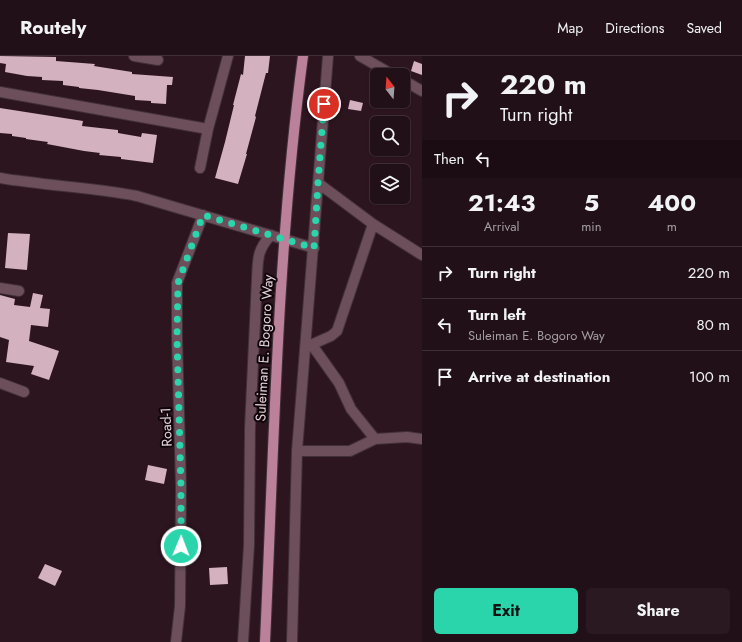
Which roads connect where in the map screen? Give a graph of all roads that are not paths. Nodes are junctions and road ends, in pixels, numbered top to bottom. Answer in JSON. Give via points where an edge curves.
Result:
{"nodes":[{"id":1,"x":134,"y":56,"type":"edge"},
{"id":2,"x":228,"y":56,"type":"edge"},
{"id":3,"x":303,"y":56,"type":"edge"},
{"id":4,"x":328,"y":56,"type":"edge"},
{"id":5,"x":360,"y":56,"type":"edge"},
{"id":6,"x":158,"y":60,"type":"dead end"},
{"id":7,"x":381,"y":68,"type":"edge"},
{"id":8,"x":410,"y":84,"type":"edge"},
{"id":9,"x":422,"y":91,"type":"edge"},
{"id":10,"x":0,"y":92,"type":"edge"},
{"id":11,"x":208,"y":129,"type":"junction"},
{"id":12,"x":200,"y":168,"type":"dead end"},
{"id":13,"x":0,"y":178,"type":"edge"},
{"id":14,"x":318,"y":183,"type":"junction"},
{"id":15,"x":203,"y":215,"type":"junction"},
{"id":16,"x":373,"y":224,"type":"junction"},
{"id":17,"x":271,"y":235,"type":"junction"},
{"id":18,"x":284,"y":239,"type":"junction"},
{"id":19,"x":314,"y":248,"type":"junction"},
{"id":20,"x":422,"y":255,"type":"edge"},
{"id":21,"x":0,"y":288,"type":"edge"},
{"id":22,"x":19,"y":291,"type":"dead end"},
{"id":23,"x":309,"y":346,"type":"junction"},
{"id":24,"x":0,"y":383,"type":"edge"},
{"id":25,"x":24,"y":392,"type":"dead end"},
{"id":26,"x":422,"y":438,"type":"edge"},
{"id":27,"x":375,"y":439,"type":"junction"},
{"id":28,"x":297,"y":451,"type":"junction"},
{"id":29,"x":176,"y":642,"type":"edge"},
{"id":30,"x":243,"y":642,"type":"edge"},
{"id":31,"x":265,"y":642,"type":"edge"},
{"id":32,"x":292,"y":642,"type":"edge"}],
"edges":[{"from":1,"to":6,"type":"street"},
{"from":2,"to":11,"type":"street"},
{"from":3,"to":18,"type":"main road","name":"Suleiman E. Bogoro Way"},
{"from":4,"to":14,"type":"street"},
{"from":5,"to":7,"type":"street"},
{"from":8,"to":9,"type":"street"},
{"from":10,"to":11,"type":"street"},
{"from":11,"to":12,"type":"street"},
{"from":13,"to":15,"type":"street","via":[[118,192]]},
{"from":14,"to":16,"type":"street"},
{"from":14,"to":19,"type":"street"},
{"from":15,"to":17,"type":"street"},
{"from":15,"to":29,"type":"street","name":"Road-1","via":[[178,283],[181,495],[180,606]]},
{"from":16,"to":20,"type":"street"},
{"from":16,"to":23,"type":"street","via":[[337,331]]},
{"from":17,"to":18,"type":"street"},
{"from":17,"to":30,"type":"street","via":[[258,254],[250,428],[249,545]]},
{"from":18,"to":19,"type":"street"},
{"from":18,"to":31,"type":"main road","name":"Suleiman E. Bogoro Way"},
{"from":19,"to":23,"type":"street"},
{"from":21,"to":22,"type":"street"},
{"from":23,"to":27,"type":"street","via":[[339,383],[351,409]]},
{"from":23,"to":28,"type":"street"},
{"from":24,"to":25,"type":"street"},
{"from":26,"to":27,"type":"street"},
{"from":27,"to":28,"type":"street","via":[[350,451]]},
{"from":28,"to":32,"type":"street"}]}
